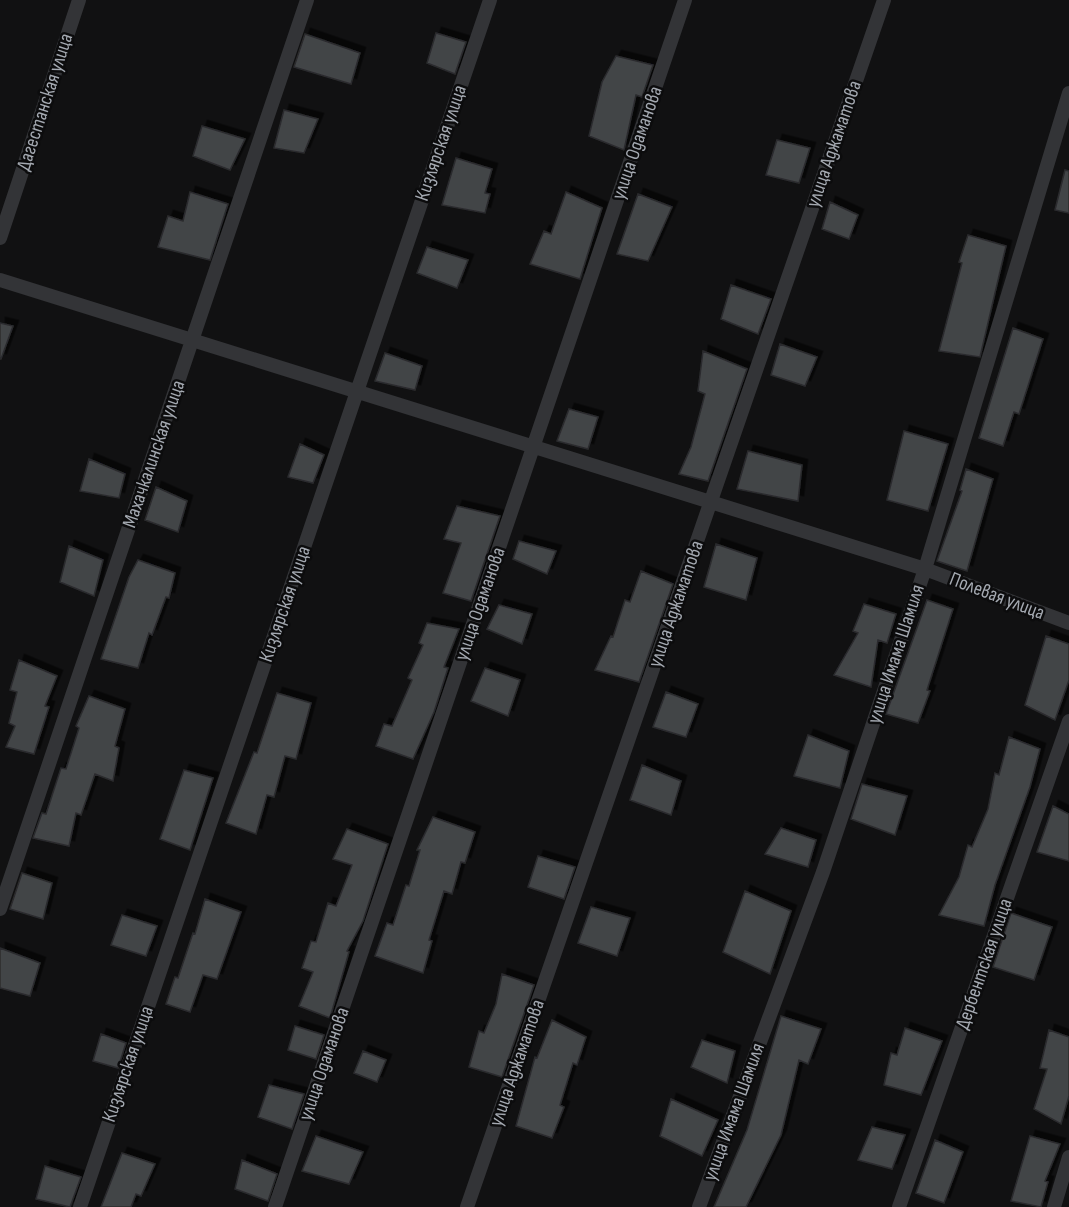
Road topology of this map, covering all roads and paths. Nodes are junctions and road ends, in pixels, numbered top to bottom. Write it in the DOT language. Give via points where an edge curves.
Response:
graph roads {
  1 [pos="79,0"];
  2 [pos="308,0"];
  3 [pos="490,0"];
  4 [pos="685,0"];
  5 [pos="884,0"];
  6 [pos="1069,93"];
  7 [pos="0,238"];
  8 [pos="0,280"];
  9 [pos="192,339"];
  10 [pos="357,391"];
  11 [pos="534,446"];
  12 [pos="712,502"];
  13 [pos="925,568"];
  14 [pos="1069,623"];
  15 [pos="1069,721"];
  16 [pos="0,909"];
  17 [pos="1069,1157"];
  18 [pos="80,1207"];
  19 [pos="275,1207"];
  20 [pos="467,1207"];
  21 [pos="699,1207"];
  22 [pos="899,1207"];
  23 [pos="1054,1207"];
  1 -- 7 [label="street, Дагестанская улица"];
  2 -- 9 [label="street, Махачкалинская улица"];
  3 -- 10 [label="street, Кизлярская улица"];
  4 -- 11 [label="street, улица Одаманова"];
  5 -- 12 [label="street, улица Аджаматова"];
  6 -- 13 [label="street, улица Имама Шамиля"];
  8 -- 9 [label="street, Полевая улица"];
  9 -- 10 [label="street, Полевая улица"];
  9 -- 16 [label="street, Махачкалинская улица"];
  10 -- 11 [label="street, Полевая улица"];
  10 -- 18 [label="street, Кизлярская улица"];
  11 -- 12 [label="street, Полевая улица"];
  11 -- 19 [label="street, улица Одаманова"];
  12 -- 13 [label="street, Полевая улица"];
  12 -- 20 [label="street, улица Аджаматова"];
  13 -- 14 [label="street, Полевая улица"];
  13 -- 21 [label="street, улица Имама Шамиля" via="823,872"];
  15 -- 22 [label="street, Дербентская улица"];
  17 -- 23 [label="street"];
}
